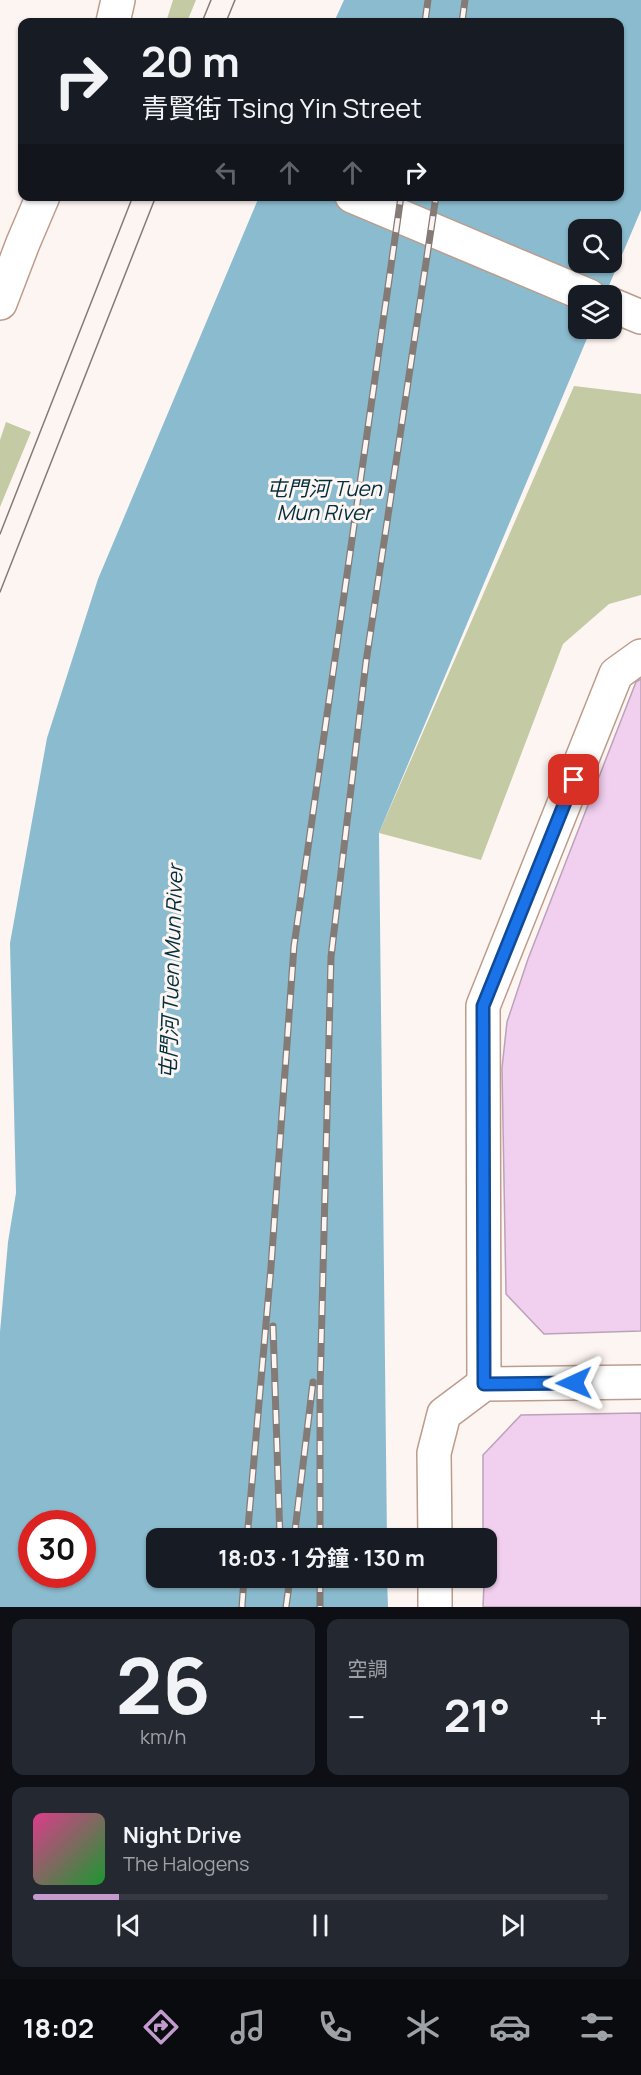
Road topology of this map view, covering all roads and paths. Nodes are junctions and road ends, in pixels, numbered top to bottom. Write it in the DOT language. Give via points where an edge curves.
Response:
graph roads {
  1 [pos="118,0"];
  2 [pos="114,18"];
  3 [pos="42,201"];
  4 [pos="364,201"];
  5 [pos="568,287"];
  6 [pos="0,303"];
  7 [pos="641,656"];
  8 [pos="641,1382"];
  9 [pos="484,1384"];
  10 [pos="435,1528"];
  11 [pos="435,1588"];
  12 [pos="435,1607"];
  1 -- 2 [label="street"];
  3 -- 6 [label="street"];
  4 -- 5 [label="street"];
  7 -- 9 [label="street" via="616,674 483,1006"];
  8 -- 9 [label="street"];
  9 -- 10 [label="street" via="444,1414 434,1453"];
  11 -- 12 [label="street"];
}
